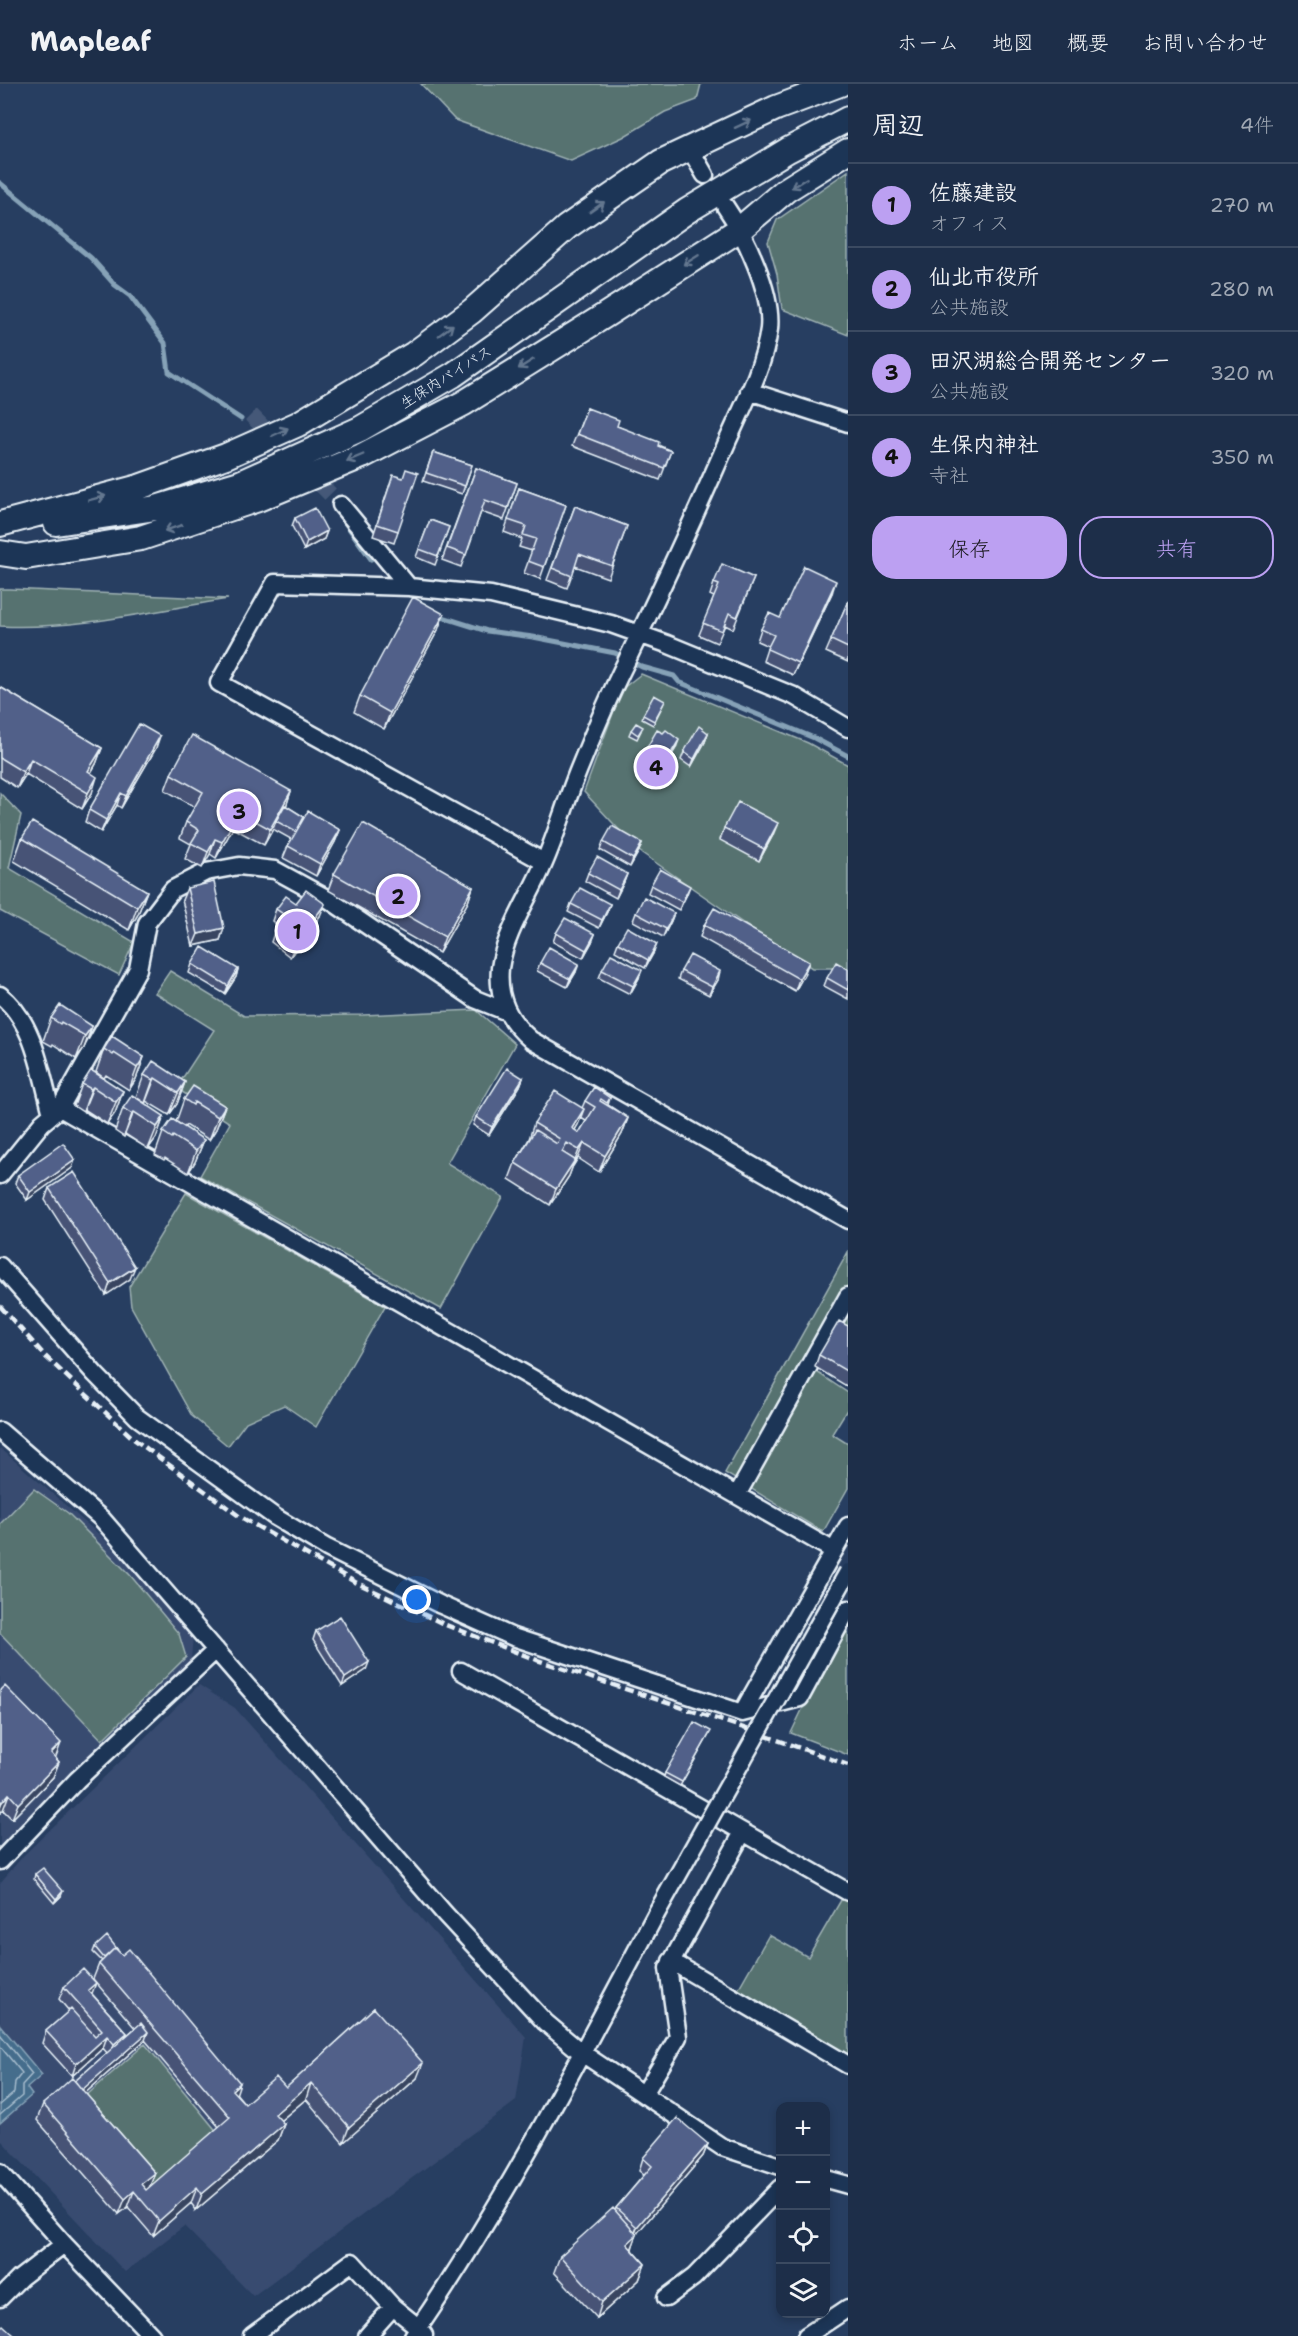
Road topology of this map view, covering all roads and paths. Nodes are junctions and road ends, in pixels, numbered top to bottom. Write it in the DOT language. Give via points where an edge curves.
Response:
graph roads {
  1 [pos="840,84"];
  2 [pos="848,119"];
  3 [pos="690,149"];
  4 [pos="848,151"];
  5 [pos="705,175"];
  6 [pos="725,206"];
  7 [pos="740,229"];
  8 [pos="749,391"];
  9 [pos="848,423"];
  10 [pos="341,505"];
  11 [pos="0,524"];
  12 [pos="0,532"];
  13 [pos="0,553"];
  14 [pos="409,586"];
  15 [pos="640,634"];
  16 [pos="848,728"];
  17 [pos="544,862"];
  18 [pos="0,995"];
  19 [pos="505,1011"];
  20 [pos="56,1111"];
  21 [pos="0,1176"];
  22 [pos="848,1220"];
  23 [pos="0,1266"];
  24 [pos="848,1296"];
  25 [pos="0,1431"];
  26 [pos="737,1495"];
  27 [pos="848,1526"];
  28 [pos="834,1551"];
  29 [pos="848,1572"];
  30 [pos="848,1609"];
  31 [pos="216,1650"];
  32 [pos="461,1671"];
  33 [pos="741,1713"];
  34 [pos="743,1832"];
  35 [pos="0,1860"];
  36 [pos="848,1892"];
  37 [pos="671,1961"];
  38 [pos="582,2053"];
  39 [pos="848,2066"];
  40 [pos="644,2094"];
  41 [pos="776,2165"];
  42 [pos="0,2172"];
  43 [pos="830,2180"];
  44 [pos="848,2185"];
  45 [pos="776,2192"];
  46 [pos="64,2244"];
  47 [pos="0,2298"];
  48 [pos="666,2298"];
  49 [pos="393,2307"];
  50 [pos="845,2314"];
  51 [pos="419,2333"];
  52 [pos="152,2336"];
  53 [pos="252,2336"];
  54 [pos="367,2336"];
  55 [pos="806,2336"];
  3 -- 1 [label="highway, one-way" via="776,108"];
  2 -- 12 [label="highway, 生保内バイパス" via="687,211 453,375 360,429 240,483 156,508"];
  3 -- 5 [label="street"];
  11 -- 3 [label="highway, one-way" via="139,487 226,456 298,424 414,354 472,311 567,227 661,162"];
  4 -- 7 [label="highway, one-way" via="786,190"];
  6 -- 7 [label="street"];
  7 -- 8 [label="street" via="768,298 764,356"];
  7 -- 13 [label="highway, one-way" via="464,403 362,456 258,499 141,538 26,556"];
  8 -- 9 [label="street"];
  8 -- 15 [label="street"];
  10 -- 14 [label="street"];
  14 -- 15 [label="street" via="490,596"];
  14 -- 17 [label="street" via="275,583 219,683"];
  15 -- 16 [label="street" via="794,696"];
  15 -- 17 [label="street" via="581,764"];
  17 -- 19 [label="street" via="510,936 500,968"];
  18 -- 20 [label="street" via="27,1028"];
  19 -- 20 [label="street" via="474,999 328,899 275,870 239,866 206,872 173,889 147,924 138,969"];
  19 -- 22 [label="street" via="531,1040"];
  20 -- 21 [label="street"];
  20 -- 26 [label="street"];
  23 -- 33 [label="street" via="94,1374 137,1416 275,1517 430,1600 513,1637"];
  24 -- 26 [label="street"];
  25 -- 31 [label="street" via="102,1519"];
  26 -- 28 [label="street"];
  27 -- 28 [label="street"];
  28 -- 33 [label="street"];
  29 -- 38 [label="street, bridge"];
  30 -- 33 [label="street" via="800,1698"];
  31 -- 35 [label="street" via="77,1780"];
  31 -- 38 [label="street" via="445,1914 545,2022"];
  32 -- 34 [label="street"];
  34 -- 36 [label="street"];
  34 -- 37 [label="street"];
  37 -- 39 [label="street"];
  37 -- 40 [label="street" via="668,1968 678,2037"];
  38 -- 40 [label="street"];
  38 -- 51 [label="street"];
  40 -- 41 [label="street" via="722,2147"];
  42 -- 46 [label="street"];
  43 -- 44 [label="street"];
  45 -- 48 [label="street" via="694,2277"];
  46 -- 47 [label="street"];
  46 -- 52 [label="street"];
  49 -- 51 [label="street"];
  49 -- 53 [label="street" via="352,2262"];
  49 -- 54 [label="street"];
  50 -- 55 [label="street"];
}
